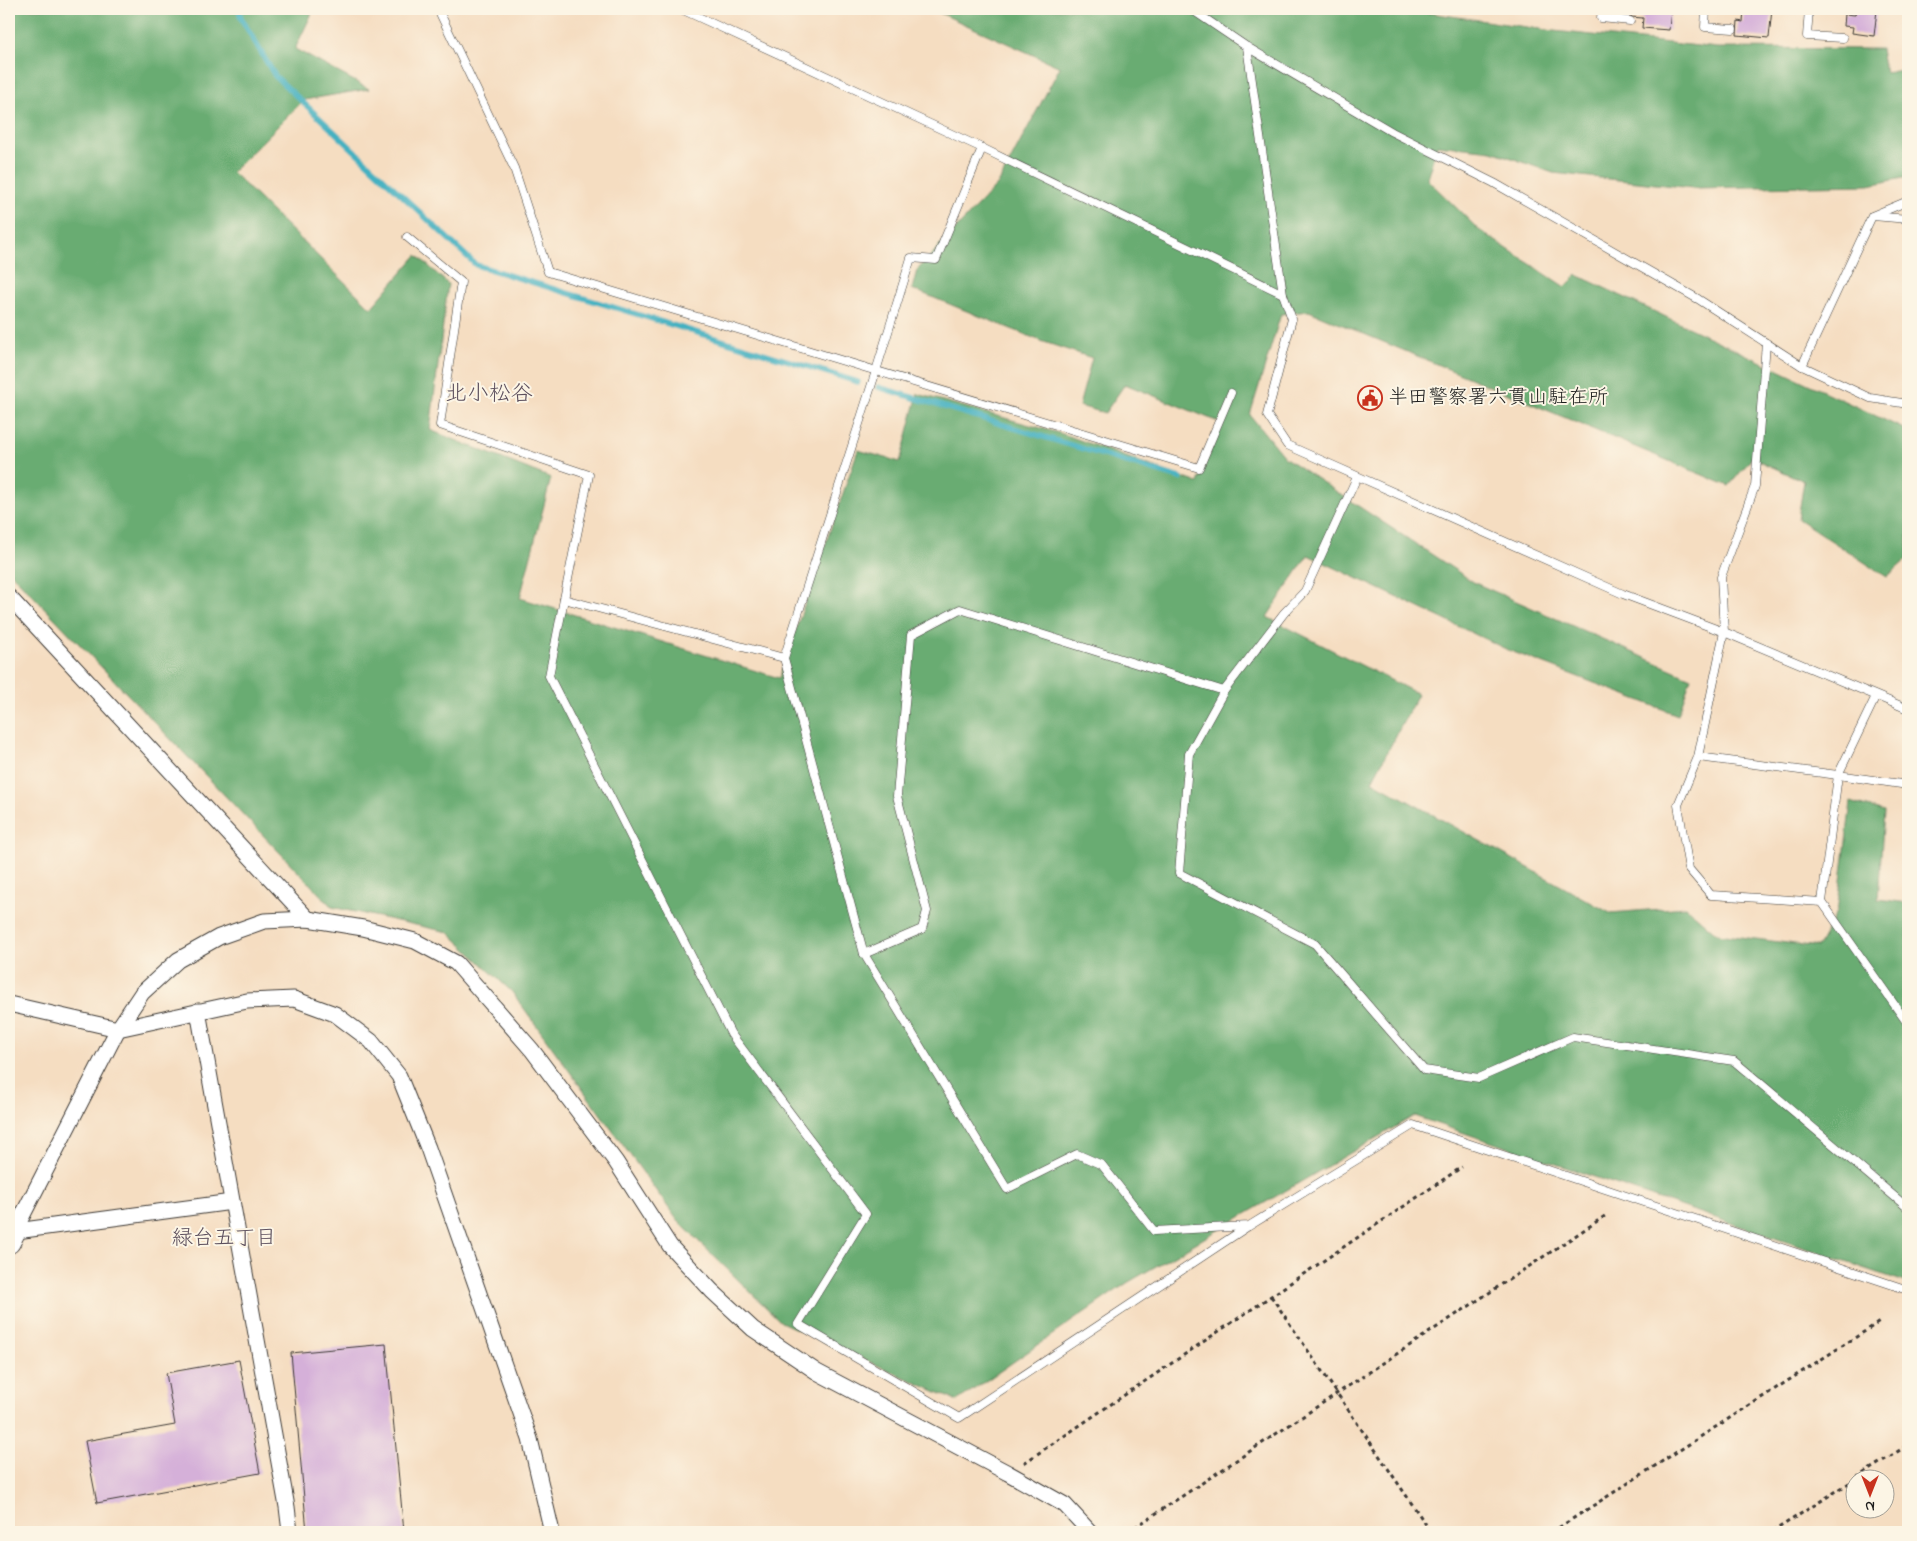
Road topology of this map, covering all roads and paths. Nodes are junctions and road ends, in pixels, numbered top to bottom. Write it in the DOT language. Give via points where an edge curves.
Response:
graph roads {
  1 [pos="438,9"];
  2 [pos="681,9"];
  3 [pos="1191,9"];
  4 [pos="1602,9"];
  5 [pos="1706,9"];
  6 [pos="1809,9"];
  7 [pos="1630,22"];
  8 [pos="1733,29"];
  9 [pos="1842,38"];
  10 [pos="1247,47"];
  11 [pos="982,148"];
  12 [pos="1908,201"];
  13 [pos="1872,216"];
  14 [pos="1908,220"];
  15 [pos="407,238"];
  16 [pos="1283,294"];
  17 [pos="1766,343"];
  18 [pos="1802,366"];
  19 [pos="876,371"];
  20 [pos="1231,393"];
  21 [pos="1908,404"];
  22 [pos="1357,476"];
  23 [pos="9,597"];
  24 [pos="564,599"];
  25 [pos="1724,632"];
  26 [pos="784,658"];
  27 [pos="1224,690"];
  28 [pos="1876,696"];
  29 [pos="1908,709"];
  30 [pos="1698,757"];
  31 [pos="1838,775"];
  32 [pos="1908,785"];
  33 [pos="1822,902"];
  34 [pos="308,918"];
  35 [pos="864,954"];
  36 [pos="9,1004"];
  37 [pos="198,1011"];
  38 [pos="1908,1024"];
  39 [pos="118,1029"];
  40 [pos="1462,1167"];
  41 [pos="232,1202"];
  42 [pos="1908,1208"];
  43 [pos="1605,1216"];
  44 [pos="1248,1226"];
  45 [pos="10,1235"];
  46 [pos="1908,1290"];
  47 [pos="1271,1296"];
  48 [pos="1881,1322"];
  49 [pos="1337,1394"];
  50 [pos="1908,1445"];
  51 [pos="1872,1468"];
  52 [pos="1008,1473"];
  53 [pos="1844,1486"];
  54 [pos="290,1532"];
  55 [pos="552,1532"];
  56 [pos="1090,1532"];
  57 [pos="1128,1532"];
  58 [pos="1431,1532"];
  59 [pos="1552,1532"];
  60 [pos="1772,1532"];
  1 -- 19 [label="lane" via="514,168 548,272"];
  2 -- 11 [label="lane"];
  3 -- 10 [label="lane"];
  4 -- 7 [label="lane" via="1601,18"];
  5 -- 8 [label="lane" via="1705,27"];
  6 -- 9 [label="lane" via="1806,36"];
  10 -- 16 [label="lane"];
  10 -- 17 [label="lane" via="1392,132 1494,183 1698,299"];
  11 -- 16 [label="lane"];
  11 -- 19 [label="lane" via="936,260 911,258"];
  12 -- 13 [label="lane"];
  13 -- 14 [label="lane"];
  13 -- 18 [label="lane"];
  15 -- 24 [label="lane" via="461,282 440,425 589,475"];
  16 -- 22 [label="lane" via="1292,319 1267,415 1287,445"];
  17 -- 18 [label="lane"];
  17 -- 25 [label="lane" via="1755,486 1721,576"];
  18 -- 21 [label="lane" via="1870,398"];
  19 -- 20 [label="lane" via="1199,468"];
  19 -- 26 [label="lane"];
  22 -- 25 [label="lane" via="1623,594"];
  22 -- 27 [label="lane" via="1306,591 1284,613"];
  23 -- 34 [label="street"];
  24 -- 26 [label="lane"];
  24 -- 44 [label="lane" via="549,676 730,1034 866,1214 798,1324 959,1418"];
  25 -- 28 [label="lane"];
  25 -- 30 [label="lane"];
  26 -- 35 [label="lane"];
  27 -- 35 [label="lane" via="960,609 911,634 897,796 927,911 922,929"];
  27 -- 42 [label="lane" via="1190,754 1179,873 1315,944 1424,1070 1479,1078 1573,1037 1734,1061"];
  28 -- 29 [label="lane"];
  28 -- 31 [label="lane"];
  30 -- 31 [label="lane"];
  30 -- 33 [label="lane" via="1678,804 1689,869 1711,895"];
  31 -- 32 [label="lane"];
  31 -- 33 [label="lane"];
  33 -- 38 [label="lane"];
  34 -- 39 [label="street" via="264,922 219,937 178,960 142,993"];
  34 -- 52 [label="street" via="415,941 456,962 532,1050 616,1162 670,1246 753,1329 817,1372"];
  35 -- 44 [label="lane" via="1007,1189 1077,1154 1102,1165 1154,1231"];
  36 -- 39 [label="street"];
  37 -- 39 [label="street"];
  37 -- 41 [label="street"];
  37 -- 55 [label="street" via="248,1001 294,999 335,1014 371,1041 399,1076 428,1148 530,1439"];
  39 -- 45 [label="street"];
  40 -- 47 [label="path"];
  41 -- 45 [label="street"];
  41 -- 54 [label="street"];
  43 -- 49 [label="path"];
  44 -- 46 [label="lane" via="1413,1125"];
  47 -- 49 [label="path"];
  47 -- 52 [label="path"];
  48 -- 59 [label="path"];
  49 -- 57 [label="path"];
  49 -- 58 [label="path"];
  50 -- 51 [label="path"];
  52 -- 56 [label="street" via="1065,1505"];
  53 -- 60 [label="path"];
}
